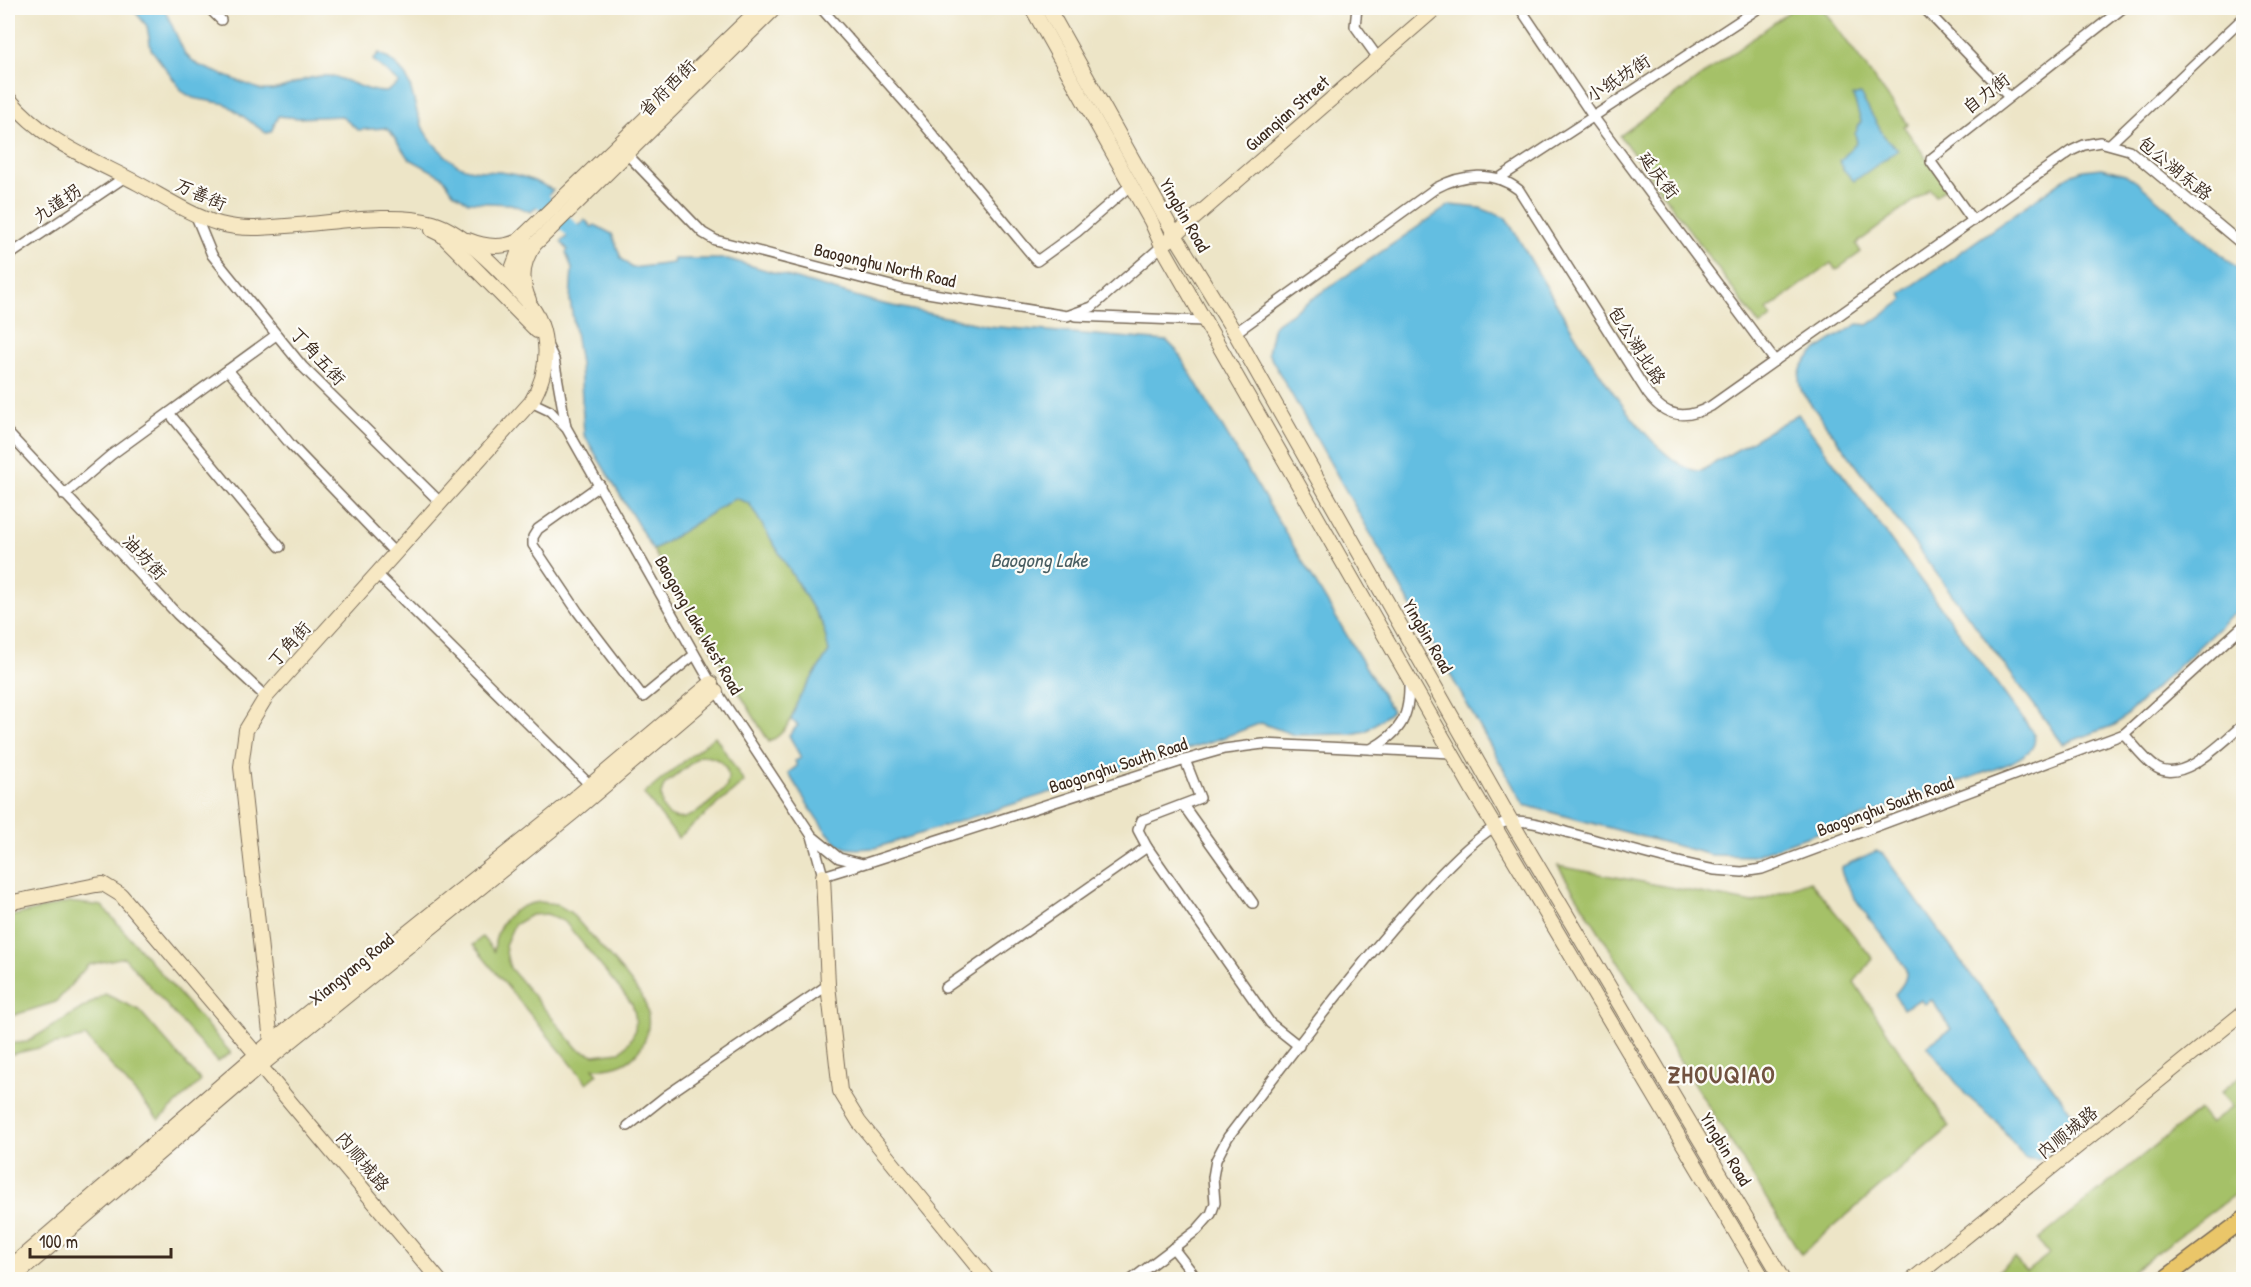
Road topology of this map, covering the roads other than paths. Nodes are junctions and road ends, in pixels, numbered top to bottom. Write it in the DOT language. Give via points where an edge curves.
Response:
graph roads {
  1 [pos="209,8"];
  2 [pos="760,8"];
  3 [pos="775,8"];
  4 [pos="821,8"];
  5 [pos="1032,8"];
  6 [pos="1048,8"];
  7 [pos="1357,8"];
  8 [pos="1436,8"];
  9 [pos="1520,8"];
  10 [pos="1759,8"];
  11 [pos="1924,8"];
  12 [pos="2122,8"];
  13 [pos="2244,17"];
  14 [pos="221,20"];
  15 [pos="1378,58"];
  16 [pos="2009,97"];
  17 [pos="8,98"];
  18 [pos="1592,115"];
  19 [pos="2110,144"];
  20 [pos="622,149"];
  21 [pos="125,177"];
  22 [pos="1498,178"];
  23 [pos="1131,186"];
  24 [pos="195,214"];
  25 [pos="1973,221"];
  26 [pos="449,235"];
  27 [pos="1175,235"];
  28 [pos="526,246"];
  29 [pos="1162,246"];
  30 [pos="2244,246"];
  31 [pos="476,250"];
  32 [pos="8,256"];
  33 [pos="517,290"];
  34 [pos="530,313"];
  35 [pos="1067,316"];
  36 [pos="1204,321"];
  37 [pos="1235,333"];
  38 [pos="276,335"];
  39 [pos="544,340"];
  40 [pos="1775,361"];
  41 [pos="228,370"];
  42 [pos="531,402"];
  43 [pos="169,413"];
  44 [pos="567,429"];
  45 [pos="8,433"];
  46 [pos="600,485"];
  47 [pos="64,495"];
  48 [pos="441,503"];
  49 [pos="280,547"];
  50 [pos="395,553"];
  51 [pos="377,574"];
  52 [pos="2244,625"];
  53 [pos="694,655"];
  54 [pos="1408,677"];
  55 [pos="713,687"];
  56 [pos="266,698"];
  57 [pos="2244,724"];
  58 [pos="2124,734"];
  59 [pos="1369,751"];
  60 [pos="1452,753"];
  61 [pos="1185,760"];
  62 [pos="590,785"];
  63 [pos="1183,805"];
  64 [pos="1511,821"];
  65 [pos="1495,826"];
  66 [pos="812,836"];
  67 [pos="1147,847"];
  68 [pos="863,864"];
  69 [pos="823,876"];
  70 [pos="8,903"];
  71 [pos="1253,903"];
  72 [pos="828,985"];
  73 [pos="945,988"];
  74 [pos="2244,1012"];
  75 [pos="271,1042"];
  76 [pos="1299,1046"];
  77 [pos="258,1062"];
  78 [pos="628,1126"];
  79 [pos="2244,1219"];
  80 [pos="2244,1230"];
  81 [pos="1173,1248"];
  82 [pos="8,1269"];
  83 [pos="11,1280"];
  84 [pos="439,1280"];
  85 [pos="988,1280"];
  86 [pos="1131,1280"];
  87 [pos="1198,1280"];
  88 [pos="1764,1280"];
  89 [pos="1783,1280"];
  90 [pos="1912,1280"];
  91 [pos="2163,1280"];
  92 [pos="2178,1280"];
  1 -- 14 [label="street"];
  2 -- 20 [label="street, 省府西街"];
  3 -- 20 [label="street, 省府西街"];
  4 -- 23 [label="street" via="1037,261"];
  5 -- 23 [label="street, Yingbin Road"];
  6 -- 27 [label="street, Yingbin Road"];
  7 -- 15 [label="street" via="1355,26"];
  8 -- 15 [label="street, Guanqian Street"];
  9 -- 18 [label="street, 延庆街"];
  10 -- 18 [label="street, 小纸坊街"];
  11 -- 16 [label="street"];
  12 -- 16 [label="street, 自力街"];
  13 -- 19 [label="street"];
  15 -- 27 [label="street, Guanqian Street"];
  16 -- 25 [label="street, 自力街" via="1931,159"];
  17 -- 21 [label="street, 万善街" via="51,139"];
  18 -- 22 [label="street, 小纸坊街"];
  18 -- 40 [label="street, 延庆街"];
  19 -- 25 [label="street, 包公湖北路" via="2089,143 2071,151"];
  19 -- 30 [label="street, 包公湖东路" via="2134,153"];
  20 -- 28 [label="street, 省府西街"];
  20 -- 35 [label="street, Baogonghu North Road" via="703,233 715,240 903,289"];
  21 -- 24 [label="street, 万善街"];
  21 -- 32 [label="street, 九道拐"];
  22 -- 37 [label="street" via="1468,176 1436,188"];
  22 -- 40 [label="street, 包公湖北路" via="1519,190 1648,394 1663,410 1681,416 1699,412"];
  23 -- 29 [label="street, Yingbin Road"];
  24 -- 26 [label="street, 万善街" via="219,224 254,229 393,218"];
  24 -- 38 [label="street, 丁角五街" via="212,255"];
  25 -- 40 [label="street, 包公湖北路"];
  26 -- 28 [label="street" via="482,245"];
  26 -- 31 [label="street"];
  26 -- 34 [label="street, 万善街"];
  27 -- 29 [label="street, Guanqian Street"];
  27 -- 37 [label="street, Yingbin Road"];
  28 -- 31 [label="street"];
  28 -- 33 [label="street" via="512,268"];
  28 -- 34 [label="street" via="523,280"];
  29 -- 35 [label="street" via="1092,307"];
  29 -- 36 [label="street, Yingbin Road"];
  31 -- 33 [label="street"];
  33 -- 34 [label="street"];
  34 -- 39 [label="street, 万善街"];
  35 -- 36 [label="street, Baogonghu North Road"];
  36 -- 54 [label="street, Yingbin Road"];
  37 -- 64 [label="street, Yingbin Road"];
  38 -- 41 [label="street"];
  38 -- 48 [label="street, 丁角五街" via="303,367"];
  39 -- 42 [label="street, 丁角街" via="545,369"];
  39 -- 44 [label="street" via="554,359"];
  41 -- 43 [label="street"];
  41 -- 50 [label="street" via="291,445"];
  42 -- 44 [label="street, Baogong Lake West Road" via="550,411"];
  42 -- 48 [label="street, 丁角街"];
  43 -- 47 [label="street"];
  43 -- 49 [label="street"];
  44 -- 46 [label="street, Baogong Lake West Road"];
  45 -- 47 [label="street, 油坊街"];
  46 -- 53 [label="street, Baogong Lake West Road"];
  46 -- 53 [label="street" via="538,529 533,545 643,697"];
  47 -- 56 [label="street, 油坊街" via="177,614"];
  48 -- 50 [label="street, 丁角街"];
  50 -- 51 [label="street, 丁角街"];
  51 -- 56 [label="street, 丁角街"];
  51 -- 62 [label="street"];
  52 -- 58 [label="street, Baogonghu South Road"];
  53 -- 55 [label="street, Baogong Lake West Road"];
  54 -- 59 [label="street" via="1410,701 1403,721 1389,738"];
  54 -- 60 [label="street, Yingbin Road"];
  55 -- 62 [label="street, Xiangyang Road"];
  55 -- 66 [label="street, Baogong Lake West Road"];
  55 -- 77 [label="street, Xiangyang Road" via="575,811"];
  56 -- 75 [label="street, 丁角街" via="246,730 241,756"];
  57 -- 58 [label="street" via="2202,759 2170,772 2154,766"];
  58 -- 64 [label="street, Baogonghu South Road" via="1750,871 1706,868"];
  59 -- 60 [label="street, Baogonghu South Road"];
  59 -- 61 [label="street, Baogonghu South Road" via="1263,744"];
  60 -- 65 [label="street, Yingbin Road"];
  61 -- 63 [label="street" via="1200,798"];
  61 -- 68 [label="street, Baogonghu South Road"];
  62 -- 75 [label="street, Xiangyang Road"];
  63 -- 67 [label="street" via="1142,820 1138,830"];
  63 -- 71 [label="street"];
  64 -- 65 [label="street, Baogonghu South Road"];
  64 -- 89 [label="street, Yingbin Road"];
  65 -- 76 [label="street, Baogonghu South Road" via="1468,845 1416,899"];
  65 -- 88 [label="street, Yingbin Road"];
  66 -- 68 [label="street" via="838,858"];
  66 -- 69 [label="street, Baogong Lake West Road"];
  67 -- 73 [label="street"];
  67 -- 76 [label="street" via="1270,1023"];
  68 -- 69 [label="street, Baogonghu South Road"];
  69 -- 72 [label="street"];
  70 -- 77 [label="street, 内顺城路" via="86,886 108,886 121,895"];
  72 -- 78 [label="street"];
  72 -- 85 [label="street" via="842,1097"];
  74 -- 90 [label="street, 内顺城路"];
  75 -- 77 [label="street, Xiangyang Road"];
  76 -- 81 [label="street, Baogonghu South Road" via="1220,1150 1213,1177 1215,1203 1211,1214"];
  77 -- 82 [label="street, Xiangyang Road"];
  77 -- 83 [label="street, Xiangyang Road"];
  77 -- 84 [label="street, 内顺城路"];
  79 -- 91 [label="main road"];
  80 -- 92 [label="main road"];
  81 -- 86 [label="street, Baogonghu South Road"];
  81 -- 87 [label="street"];
}
